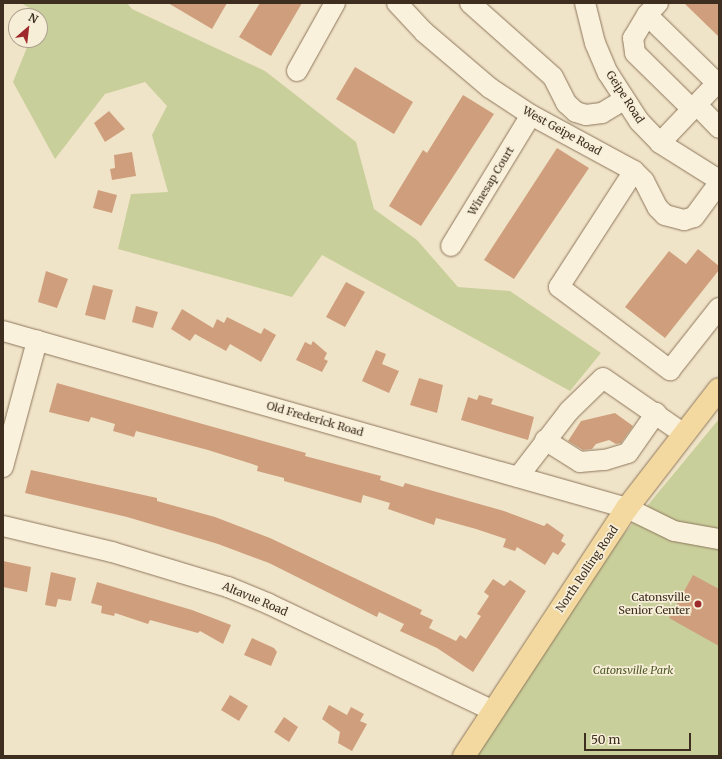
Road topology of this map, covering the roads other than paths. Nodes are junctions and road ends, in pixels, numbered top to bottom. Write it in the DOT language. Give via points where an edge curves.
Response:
graph roads {
  1 [pos="335,3"];
  2 [pos="397,3"];
  3 [pos="470,3"];
  4 [pos="585,3"];
  5 [pos="652,9"];
  6 [pos="297,71"];
  7 [pos="718,82"];
  8 [pos="624,100"];
  9 [pos="695,107"];
  10 [pos="531,115"];
  11 [pos="719,128"];
  12 [pos="660,143"];
  13 [pos="634,171"];
  14 [pos="719,181"];
  15 [pos="451,246"];
  16 [pos="719,308"];
  17 [pos="3,331"];
  18 [pos="37,341"];
  19 [pos="719,389"];
  20 [pos="656,413"];
  21 [pos="684,434"];
  22 [pos="545,440"];
  23 [pos="3,467"];
  24 [pos="518,477"];
  25 [pos="627,508"];
  26 [pos="3,526"];
  27 [pos="719,539"];
  28 [pos="493,711"];
  29 [pos="464,756"];
  1 -- 6 [label="street"];
  2 -- 10 [label="street, West Geipe Road" via="454,58"];
  3 -- 8 [label="street" via="553,76 566,103 576,112 586,115 602,113"];
  4 -- 8 [label="street, Geipe Road" via="595,43"];
  5 -- 7 [label="street"];
  5 -- 9 [label="street" via="632,38 635,52"];
  7 -- 9 [label="street"];
  8 -- 12 [label="street, Geipe Road"];
  9 -- 11 [label="street"];
  9 -- 12 [label="street"];
  10 -- 13 [label="street, West Geipe Road"];
  10 -- 15 [label="street, Winesap Court"];
  12 -- 14 [label="street, Geipe Road"];
  13 -- 14 [label="street, West Geipe Road" via="644,181 658,208 674,220 694,217"];
  13 -- 16 [label="street" via="559,287 670,370"];
  17 -- 18 [label="street, Old Frederick Road"];
  18 -- 23 [label="street"];
  18 -- 24 [label="street, Old Frederick Road"];
  19 -- 21 [label="main road, North Rolling Road"];
  20 -- 21 [label="street"];
  20 -- 22 [label="street" via="626,455 580,462"];
  20 -- 22 [label="street" via="603,378 568,411"];
  21 -- 25 [label="main road, North Rolling Road"];
  22 -- 24 [label="street"];
  24 -- 25 [label="street, Old Frederick Road"];
  25 -- 27 [label="street, Old Frederick Road" via="674,531"];
  25 -- 28 [label="main road, North Rolling Road"];
  26 -- 28 [label="street, Altavue Road" via="112,552 228,587"];
  28 -- 29 [label="main road, North Rolling Road"];
}
